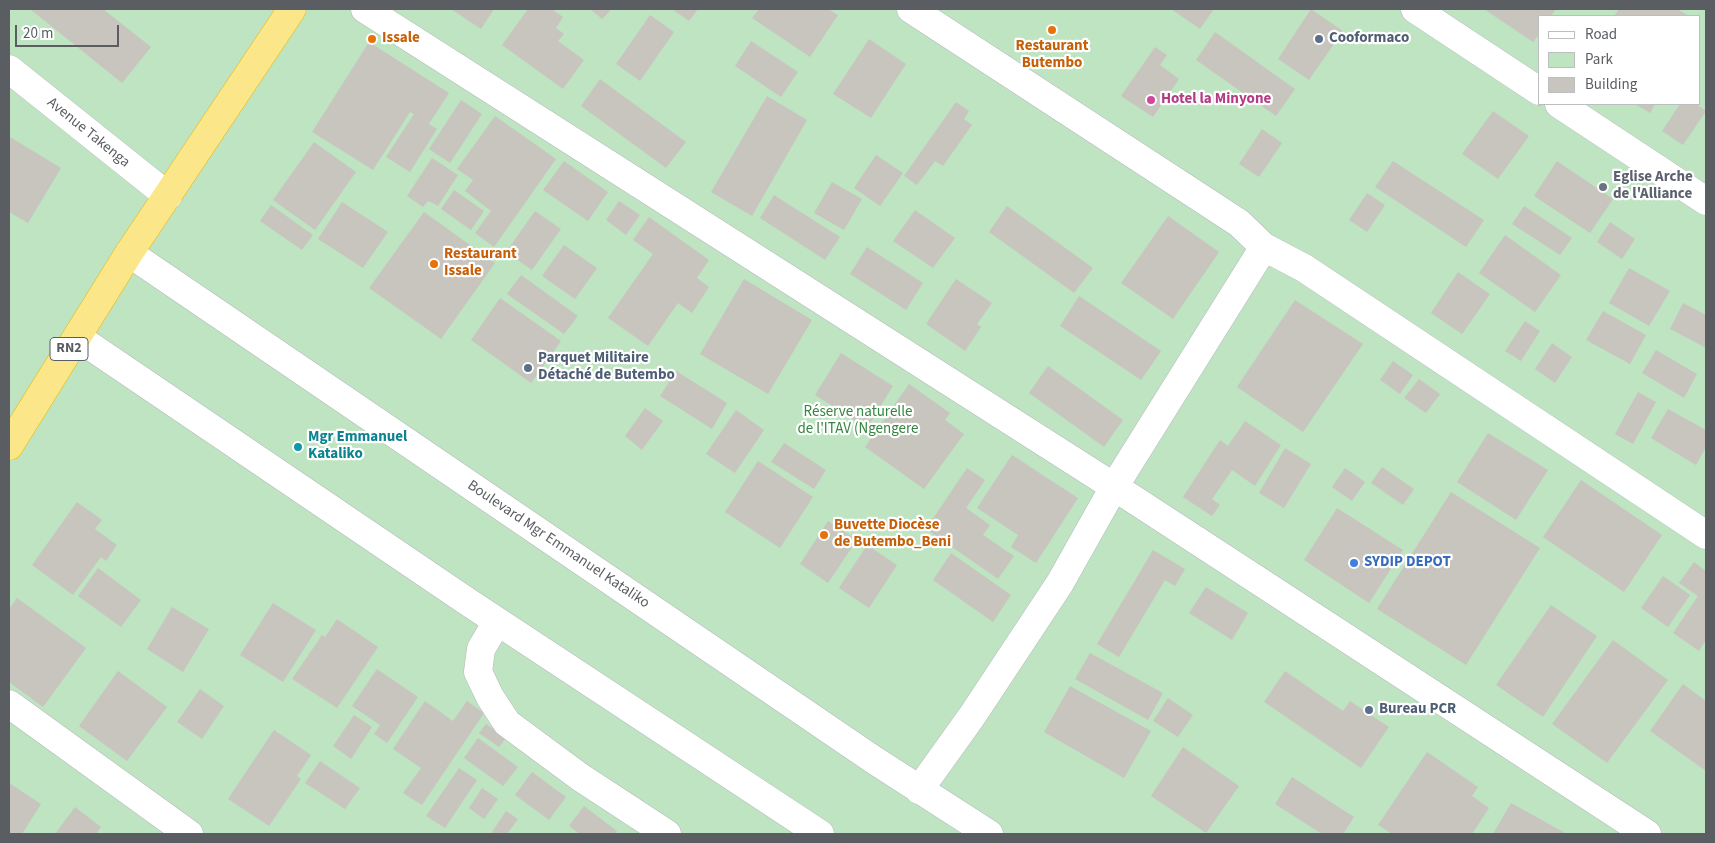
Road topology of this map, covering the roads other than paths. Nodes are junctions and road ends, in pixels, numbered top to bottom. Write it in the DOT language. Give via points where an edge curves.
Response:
graph roads {
  1 [pos="292,9"];
  2 [pos="365,9"];
  3 [pos="911,9"];
  4 [pos="1415,9"];
  5 [pos="9,69"];
  6 [pos="1538,90"];
  7 [pos="1561,105"];
  8 [pos="168,196"];
  9 [pos="1706,201"];
  10 [pos="1264,247"];
  11 [pos="129,254"];
  12 [pos="77,337"];
  13 [pos="9,446"];
  14 [pos="1114,487"];
  15 [pos="1706,536"];
  16 [pos="497,622"];
  17 [pos="9,704"];
  18 [pos="920,790"];
  19 [pos="189,834"];
  20 [pos="667,834"];
  21 [pos="820,834"];
  22 [pos="989,834"];
  23 [pos="1647,834"];
  1 -- 8 [label="highway, RN2"];
  2 -- 14 [label="street"];
  3 -- 10 [label="street" via="1240,223"];
  4 -- 6 [label="street"];
  5 -- 8 [label="street, Avenue Takenga"];
  7 -- 9 [label="street"];
  8 -- 11 [label="highway, RN2"];
  10 -- 14 [label="street"];
  10 -- 15 [label="street" via="1304,268"];
  11 -- 12 [label="highway, RN2"];
  11 -- 18 [label="street, Boulevard Mgr Emmanuel Kataliko"];
  12 -- 13 [label="highway, RN2"];
  12 -- 16 [label="street"];
  14 -- 18 [label="street" via="1060,583"];
  14 -- 23 [label="street"];
  16 -- 20 [label="street" via="481,649 478,672 507,723 580,777"];
  16 -- 21 [label="street"];
  17 -- 19 [label="street"];
  18 -- 22 [label="street, Boulevard Mgr Emmanuel Kataliko"];
}
